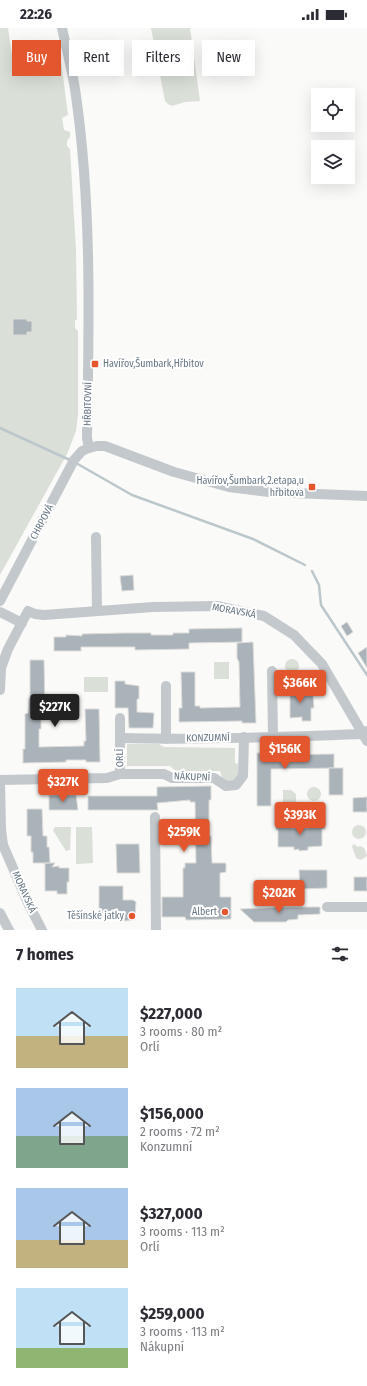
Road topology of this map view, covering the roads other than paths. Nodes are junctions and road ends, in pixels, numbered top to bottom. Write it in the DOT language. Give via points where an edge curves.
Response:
graph roads {
  1 [pos="62,28"];
  2 [pos="89,448"];
  3 [pos="367,496"];
  4 [pos="96,537"];
  5 [pos="0,601"];
  6 [pos="97,611"];
  7 [pos="0,612"];
  8 [pos="22,622"];
  9 [pos="272,671"];
  10 [pos="166,686"];
  11 [pos="0,690"];
  12 [pos="120,718"];
  13 [pos="366,735"];
  14 [pos="120,738"];
  15 [pos="244,738"];
  16 [pos="273,738"];
  17 [pos="166,739"];
  18 [pos="120,774"];
  19 [pos="0,781"];
  20 [pos="155,817"];
  21 [pos="367,907"];
  22 [pos="327,908"];
  23 [pos="0,913"];
  24 [pos="9,930"];
  25 [pos="42,930"];
  26 [pos="156,930"];
  1 -- 2 [label="street, HŘBITOVNÍ" via="76,94 86,206"];
  2 -- 3 [label="street" via="109,447 174,472 229,487 268,492"];
  2 -- 5 [label="street, CHRPOVÁ" via="82,451 74,460"];
  4 -- 6 [label="street"];
  6 -- 8 [label="street, MORAVSKÁ" via="44,615 28,611"];
  6 -- 13 [label="street, MORAVSKÁ" via="217,606 264,616 294,635 322,664"];
  7 -- 8 [label="street"];
  8 -- 11 [label="street, MORAVSKÁ" via="1,668"];
  9 -- 16 [label="street"];
  10 -- 17 [label="street"];
  12 -- 14 [label="street, ORLÍ"];
  13 -- 16 [label="street, KONZUMNÍ"];
  14 -- 17 [label="street, KONZUMNÍ"];
  14 -- 18 [label="street, ORLÍ"];
  15 -- 16 [label="street, KONZUMNÍ"];
  15 -- 17 [label="street, KONZUMNÍ"];
  15 -- 18 [label="street, NÁKUPNÍ" via="243,776 236,785 226,786 214,778"];
  18 -- 19 [label="street, ORLÍ" via="107,778"];
  19 -- 25 [label="street, MORAVSKÁ" via="3,845"];
  20 -- 26 [label="street"];
  21 -- 22 [label="street"];
  23 -- 24 [label="street"];
}
